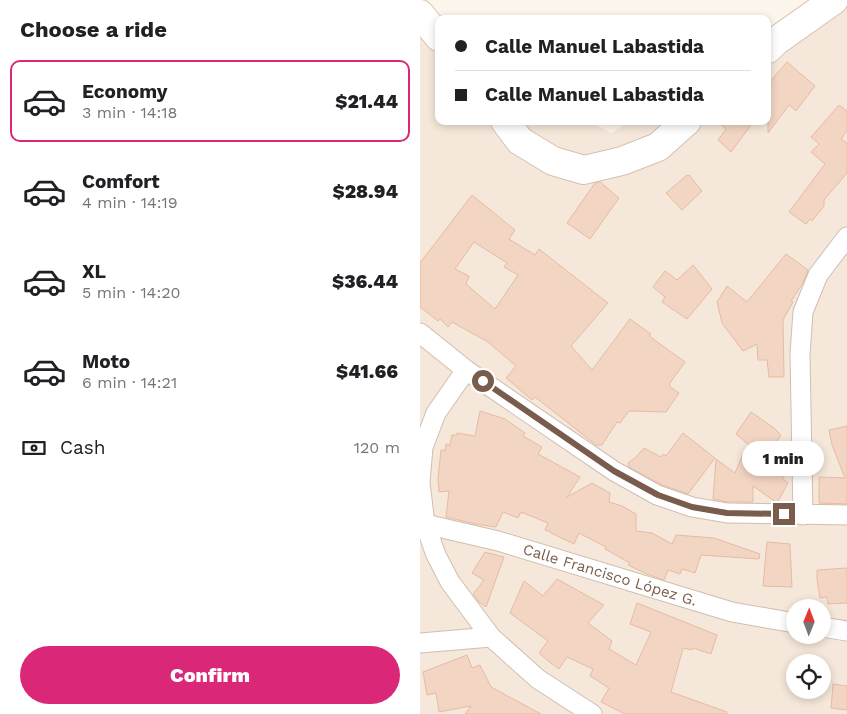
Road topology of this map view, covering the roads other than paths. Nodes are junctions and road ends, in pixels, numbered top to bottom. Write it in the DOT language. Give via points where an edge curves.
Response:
graph roads {
  1 [pos="834,0"];
  2 [pos="420,14"];
  3 [pos="435,32"];
  4 [pos="771,46"];
  5 [pos="683,125"];
  6 [pos="513,131"];
  7 [pos="844,245"];
  8 [pos="420,333"];
  9 [pos="466,370"];
  10 [pos="803,515"];
  11 [pos="847,515"];
  12 [pos="425,524"];
  13 [pos="786,621"];
  14 [pos="831,628"];
  15 [pos="847,631"];
  16 [pos="491,638"];
  17 [pos="420,643"];
  18 [pos="592,714"];
  1 -- 4 [label="street"];
  2 -- 3 [label="street"];
  5 -- 6 [label="street" via="658,147 622,161 584,170 553,162"];
  7 -- 10 [label="street" via="818,275 803,312 800,354"];
  8 -- 9 [label="street"];
  9 -- 10 [label="street" via="614,471 658,495 692,507 727,513"];
  9 -- 12 [label="street" via="436,413 423,447 420,483"];
  10 -- 11 [label="street"];
  12 -- 13 [label="street, Calle Francisco López G." via="498,541 732,612"];
  12 -- 16 [label="street" via="450,582"];
  14 -- 15 [label="street"];
  16 -- 17 [label="street"];
  16 -- 18 [label="street" via="538,679"];
}
